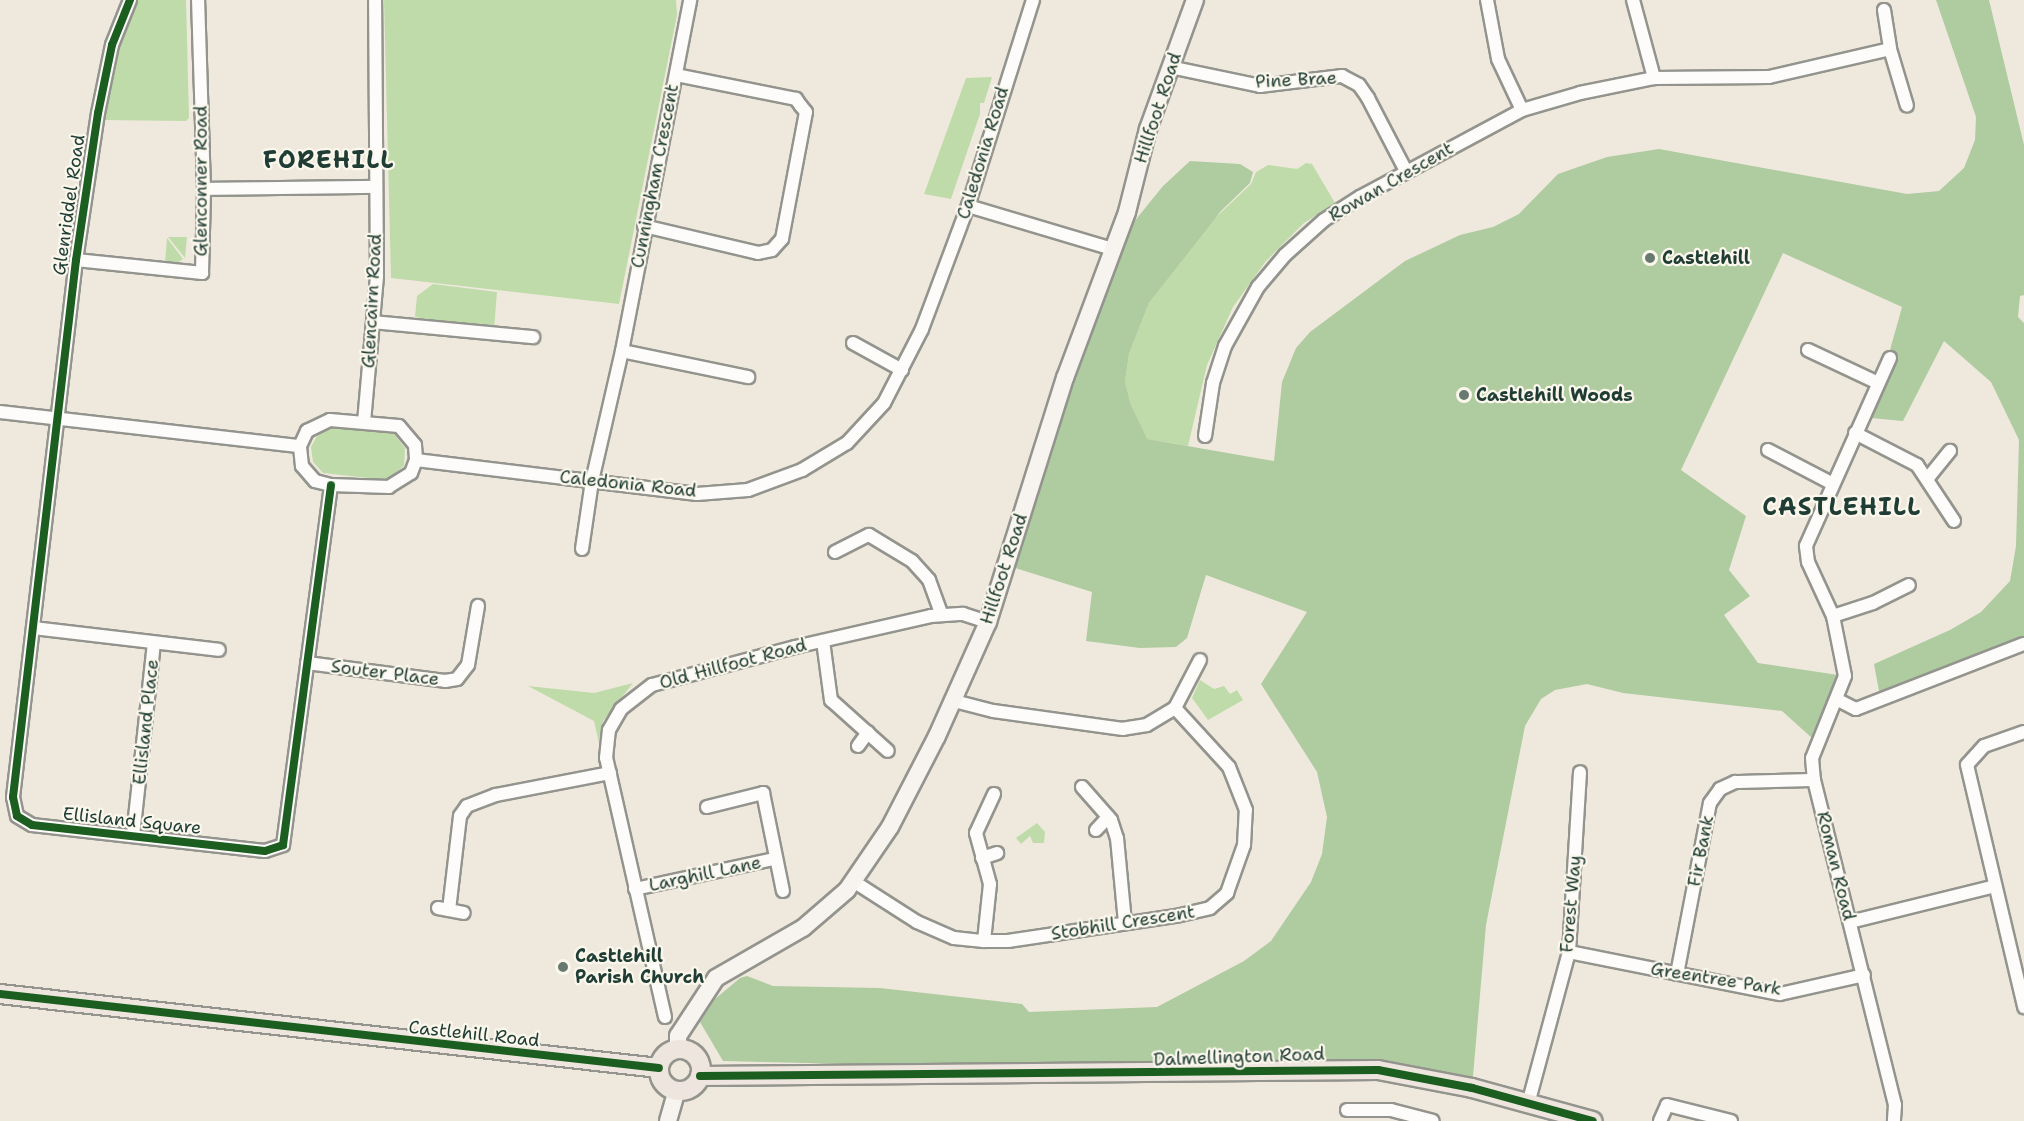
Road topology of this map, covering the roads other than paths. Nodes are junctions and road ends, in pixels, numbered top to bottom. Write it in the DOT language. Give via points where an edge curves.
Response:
graph roads {
  1 [pos="130,0"];
  2 [pos="198,0"];
  3 [pos="375,0"];
  4 [pos="690,0"];
  5 [pos="1033,0"];
  6 [pos="1195,0"];
  7 [pos="1487,0"];
  8 [pos="1633,0"];
  9 [pos="1884,10"];
  10 [pos="1890,49"];
  11 [pos="1170,68"];
  12 [pos="676,75"];
  13 [pos="1654,78"];
  14 [pos="1907,106"];
  15 [pos="1522,110"];
  16 [pos="1406,171"];
  17 [pos="376,187"];
  18 [pos="204,189"];
  19 [pos="968,206"];
  20 [pos="644,226"];
  21 [pos="1112,249"];
  22 [pos="76,260"];
  23 [pos="373,322"];
  24 [pos="532,337"];
  25 [pos="852,344"];
  26 [pos="1808,350"];
  27 [pos="622,351"];
  28 [pos="1890,358"];
  29 [pos="902,370"];
  30 [pos="748,377"];
  31 [pos="1878,383"];
  32 [pos="0,412"];
  33 [pos="57,419"];
  34 [pos="364,422"];
  35 [pos="1855,433"];
  36 [pos="1205,436"];
  37 [pos="300,446"];
  38 [pos="1768,450"];
  39 [pos="1950,451"];
  40 [pos="416,460"];
  41 [pos="1928,478"];
  42 [pos="592,480"];
  43 [pos="1831,483"];
  44 [pos="331,485"];
  45 [pos="1954,521"];
  46 [pos="582,549"];
  47 [pos="835,552"];
  48 [pos="1909,585"];
  49 [pos="478,606"];
  50 [pos="942,615"];
  51 [pos="1833,616"];
  52 [pos="988,622"];
  53 [pos="33,628"];
  54 [pos="823,641"];
  55 [pos="154,644"];
  56 [pos="2024,644"];
  57 [pos="219,650"];
  58 [pos="1200,660"];
  59 [pos="307,663"];
  60 [pos="1838,700"];
  61 [pos="954,701"];
  62 [pos="1175,708"];
  63 [pos="868,732"];
  64 [pos="2024,732"];
  65 [pos="858,746"];
  66 [pos="888,751"];
  67 [pos="610,772"];
  68 [pos="1580,772"];
  69 [pos="1814,780"];
  70 [pos="1082,787"];
  71 [pos="994,794"];
  72 [pos="707,807"];
  73 [pos="1108,817"];
  74 [pos="1096,830"];
  75 [pos="133,836"];
  76 [pos="997,853"];
  77 [pos="982,858"];
  78 [pos="774,859"];
  79 [pos="853,881"];
  80 [pos="1995,886"];
  81 [pos="635,889"];
  82 [pos="783,891"];
  83 [pos="464,913"];
  84 [pos="1850,922"];
  85 [pos="1125,923"];
  86 [pos="984,941"];
  87 [pos="1569,952"];
  88 [pos="1677,974"];
  89 [pos="1864,975"];
  90 [pos="0,994"];
  91 [pos="2024,1007"];
  92 [pos="665,1017"];
  93 [pos="678,1049"];
  94 [pos="659,1068"];
  95 [pos="700,1076"];
  96 [pos="677,1090"];
  97 [pos="1528,1104"];
  98 [pos="1347,1110"];
  99 [pos="1391,1116"];
  100 [pos="1584,1120"];
  101 [pos="668,1121"];
  102 [pos="1433,1121"];
  103 [pos="1660,1121"];
  104 [pos="1731,1121"];
  105 [pos="1894,1121"];
  1 -- 22 [label="street, Glenriddel Road" via="112,45"];
  2 -- 18 [label="street, Glenconner Road"];
  3 -- 17 [label="street, Glencairn Road"];
  4 -- 12 [label="street, Cunningham Crescent"];
  5 -- 19 [label="street, Caledonia Road"];
  6 -- 11 [label="street, Hillfoot Road"];
  7 -- 15 [label="street" via="1498,59"];
  8 -- 13 [label="street"];
  9 -- 10 [label="street"];
  10 -- 13 [label="street, Rowan Crescent" via="1769,77"];
  10 -- 14 [label="street"];
  11 -- 16 [label="street, Pine Brae" via="1260,86 1342,76 1359,86 1368,98"];
  11 -- 21 [label="street, Hillfoot Road"];
  12 -- 20 [label="street, Cunningham Crescent"];
  12 -- 20 [label="street" via="796,99 806,112 782,239 772,250 758,252"];
  13 -- 15 [label="street, Rowan Crescent"];
  15 -- 16 [label="street, Rowan Crescent"];
  16 -- 36 [label="street, Rowan Crescent" via="1324,220 1285,255 1258,287 1225,346 1213,383"];
  17 -- 18 [label="street"];
  17 -- 23 [label="street, Glencairn Road"];
  18 -- 22 [label="street, Glenconner Road" via="201,273"];
  19 -- 21 [label="street"];
  19 -- 29 [label="street, Caledonia Road" via="922,329"];
  20 -- 27 [label="street, Cunningham Crescent"];
  21 -- 52 [label="street, Hillfoot Road" via="1065,378"];
  22 -- 33 [label="street, Glenriddel Road"];
  23 -- 24 [label="street"];
  23 -- 34 [label="street, Glencairn Road"];
  25 -- 29 [label="street"];
  26 -- 31 [label="street"];
  27 -- 30 [label="street"];
  27 -- 42 [label="street, Cunningham Crescent"];
  28 -- 31 [label="street, Roman Road"];
  29 -- 42 [label="street, Caledonia Road" via="884,403 847,442 802,470 748,490 697,494"];
  31 -- 35 [label="street, Roman Road"];
  32 -- 33 [label="street"];
  33 -- 37 [label="street"];
  33 -- 53 [label="street, Ellisland Square"];
  34 -- 37 [label="street" via="321,421 307,431"];
  34 -- 40 [label="street" via="394,424 406,431 415,445"];
  35 -- 41 [label="street" via="1917,465"];
  35 -- 43 [label="street, Roman Road"];
  37 -- 44 [label="street" via="305,471 315,480"];
  38 -- 43 [label="street"];
  39 -- 41 [label="street"];
  40 -- 42 [label="street, Caledonia Road"];
  40 -- 44 [label="street" via="404,481 388,487"];
  41 -- 45 [label="street"];
  42 -- 46 [label="street, Cunningham Crescent"];
  43 -- 51 [label="street, Roman Road" via="1806,546 1808,562"];
  44 -- 59 [label="street, Ellisland Square"];
  47 -- 50 [label="street" via="869,535 912,561 929,580"];
  48 -- 51 [label="street" via="1873,603"];
  49 -- 59 [label="street, Souter Place" via="468,665 457,679 445,681"];
  50 -- 52 [label="street, Old Hillfoot Road" via="963,614"];
  50 -- 54 [label="street, Old Hillfoot Road"];
  51 -- 60 [label="street, Roman Road" via="1845,676"];
  52 -- 61 [label="street, Hillfoot Road"];
  53 -- 55 [label="street, Ellisland Place"];
  53 -- 75 [label="street, Ellisland Square" via="13,797 17,816 32,825"];
  54 -- 63 [label="street" via="831,700"];
  54 -- 67 [label="street, Old Hillfoot Road" via="669,679 632,696 609,730"];
  55 -- 57 [label="street, Ellisland Place"];
  55 -- 75 [label="street, Ellisland Place"];
  56 -- 60 [label="street" via="1856,709"];
  58 -- 62 [label="street"];
  59 -- 75 [label="street, Ellisland Square" via="283,845 265,851"];
  60 -- 69 [label="street, Roman Road" via="1812,758"];
  61 -- 62 [label="street" via="993,711 1124,729 1147,725"];
  61 -- 79 [label="street, Hillfoot Road" via="890,827"];
  62 -- 85 [label="street, Stobhill Crescent" via="1229,767 1246,810 1244,845 1227,893 1210,908"];
  63 -- 65 [label="street"];
  63 -- 66 [label="street"];
  64 -- 80 [label="street" via="1984,746 1967,765"];
  67 -- 81 [label="street, Old Hillfoot Road"];
  67 -- 83 [label="street" via="496,795 467,806 460,816 443,909"];
  68 -- 87 [label="street, Forest Way"];
  69 -- 84 [label="street, Roman Road"];
  69 -- 88 [label="street, Fir Bank" via="1735,782 1720,789 1710,803"];
  70 -- 73 [label="street"];
  71 -- 77 [label="street" via="976,832"];
  72 -- 78 [label="street, Larghill Lane" via="763,793"];
  73 -- 74 [label="street"];
  73 -- 85 [label="street" via="1117,838"];
  76 -- 77 [label="street"];
  77 -- 86 [label="street" via="990,884"];
  78 -- 81 [label="street, Larghill Lane"];
  78 -- 82 [label="street, Larghill Lane"];
  79 -- 86 [label="street, Stobhill Crescent" via="917,922 954,938"];
  79 -- 93 [label="street, Hillfoot Road" via="803,928 716,978 678,1036"];
  80 -- 84 [label="street"];
  80 -- 91 [label="street"];
  81 -- 92 [label="street, Old Hillfoot Road"];
  84 -- 89 [label="street, Roman Road"];
  85 -- 86 [label="street, Stobhill Crescent" via="1008,941"];
  87 -- 88 [label="street, Greentree Park"];
  87 -- 97 [label="street, Forest Way"];
  88 -- 89 [label="street, Greentree Park" via="1780,994"];
  89 -- 105 [label="street, Roman Road" via="1894,1105"];
  90 -- 94 [label="main road, Castlehill Road"];
  93 -- 94 [label="main road" via="667,1053"];
  93 -- 95 [label="main road" via="696,1057"];
  94 -- 96 [label="main road" via="664,1083"];
  95 -- 96 [label="main road" via="693,1085"];
  95 -- 97 [label="main road, Dalmellington Road" via="1368,1070 1424,1077"];
  96 -- 101 [label="street"];
  97 -- 100 [label="main road, Dalmellington Road"];
  98 -- 99 [label="street"];
  99 -- 102 [label="street"];
  103 -- 104 [label="street" via="1667,1105"];
}
